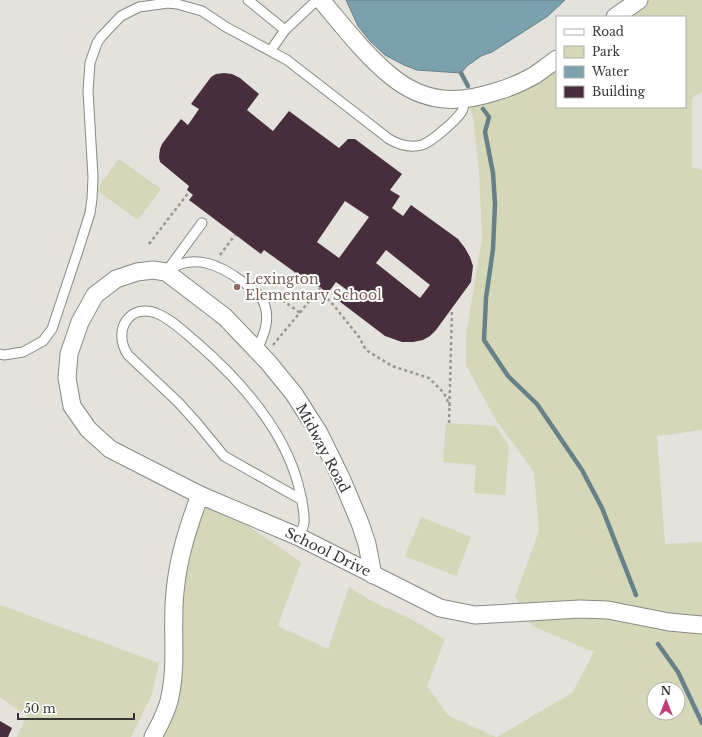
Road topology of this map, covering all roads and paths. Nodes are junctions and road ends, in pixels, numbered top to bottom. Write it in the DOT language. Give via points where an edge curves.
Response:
graph roads {
  1 [pos="139,0"];
  2 [pos="248,0"];
  3 [pos="316,0"];
  4 [pos="321,0"];
  5 [pos="639,0"];
  6 [pos="132,10"];
  7 [pos="616,16"];
  8 [pos="285,30"];
  9 [pos="271,50"];
  10 [pos="556,60"];
  11 [pos="465,99"];
  12 [pos="189,192"];
  13 [pos="202,223"];
  14 [pos="236,235"];
  15 [pos="149,244"];
  16 [pos="220,256"];
  17 [pos="167,271"];
  18 [pos="321,287"];
  19 [pos="318,291"];
  20 [pos="452,309"];
  21 [pos="274,345"];
  22 [pos="257,350"];
  23 [pos="0,354"];
  24 [pos="450,406"];
  25 [pos="449,423"];
  26 [pos="200,495"];
  27 [pos="302,500"];
  28 [pos="299,537"];
  29 [pos="373,575"];
  30 [pos="702,625"];
  31 [pos="152,737"];
  1 -- 6 [label="lane"];
  2 -- 8 [label="lane"];
  3 -- 8 [label="lane"];
  4 -- 11 [label="street" via="378,65 404,86 431,97"];
  5 -- 7 [label="street"];
  6 -- 9 [label="lane" via="146,5 168,3 196,9"];
  6 -- 23 [label="lane" via="121,16 101,37 90,63 88,91 92,199 52,329 43,341 23,352"];
  8 -- 9 [label="lane"];
  9 -- 11 [label="lane" via="389,139 402,145 427,143 460,115"];
  10 -- 11 [label="street" via="523,82 479,97"];
  12 -- 15 [label="path"];
  13 -- 17 [label="lane"];
  14 -- 16 [label="path"];
  17 -- 22 [label="street, Midway Road" via="225,317"];
  17 -- 22 [label="lane" via="184,262 218,266 257,292 263,300 267,318 266,329"];
  17 -- 26 [label="street" via="137,272 116,279 95,294 80,322 69,354 67,378 72,406 88,429 110,449"];
  18 -- 19 [label="path"];
  19 -- 21 [label="path"];
  19 -- 24 [label="path" via="331,302 359,337 366,350 392,366 429,378 444,393"];
  20 -- 24 [label="path"];
  22 -- 29 [label="street, Midway Road" via="294,394 319,433 360,523"];
  24 -- 25 [label="path"];
  26 -- 28 [label="street, School Drive"];
  26 -- 31 [label="street" via="178,570 173,678 168,702"];
  27 -- 27 [label="lane" via="291,462 280,442 256,405 234,378 213,357 163,316 141,312 128,318 121,333 125,350 188,412 224,456"];
  27 -- 28 [label="lane" via="304,523"];
  28 -- 29 [label="street, School Drive"];
  29 -- 30 [label="street, School Drive" via="426,602 455,612 481,615 580,609 608,610 669,622"];
}
